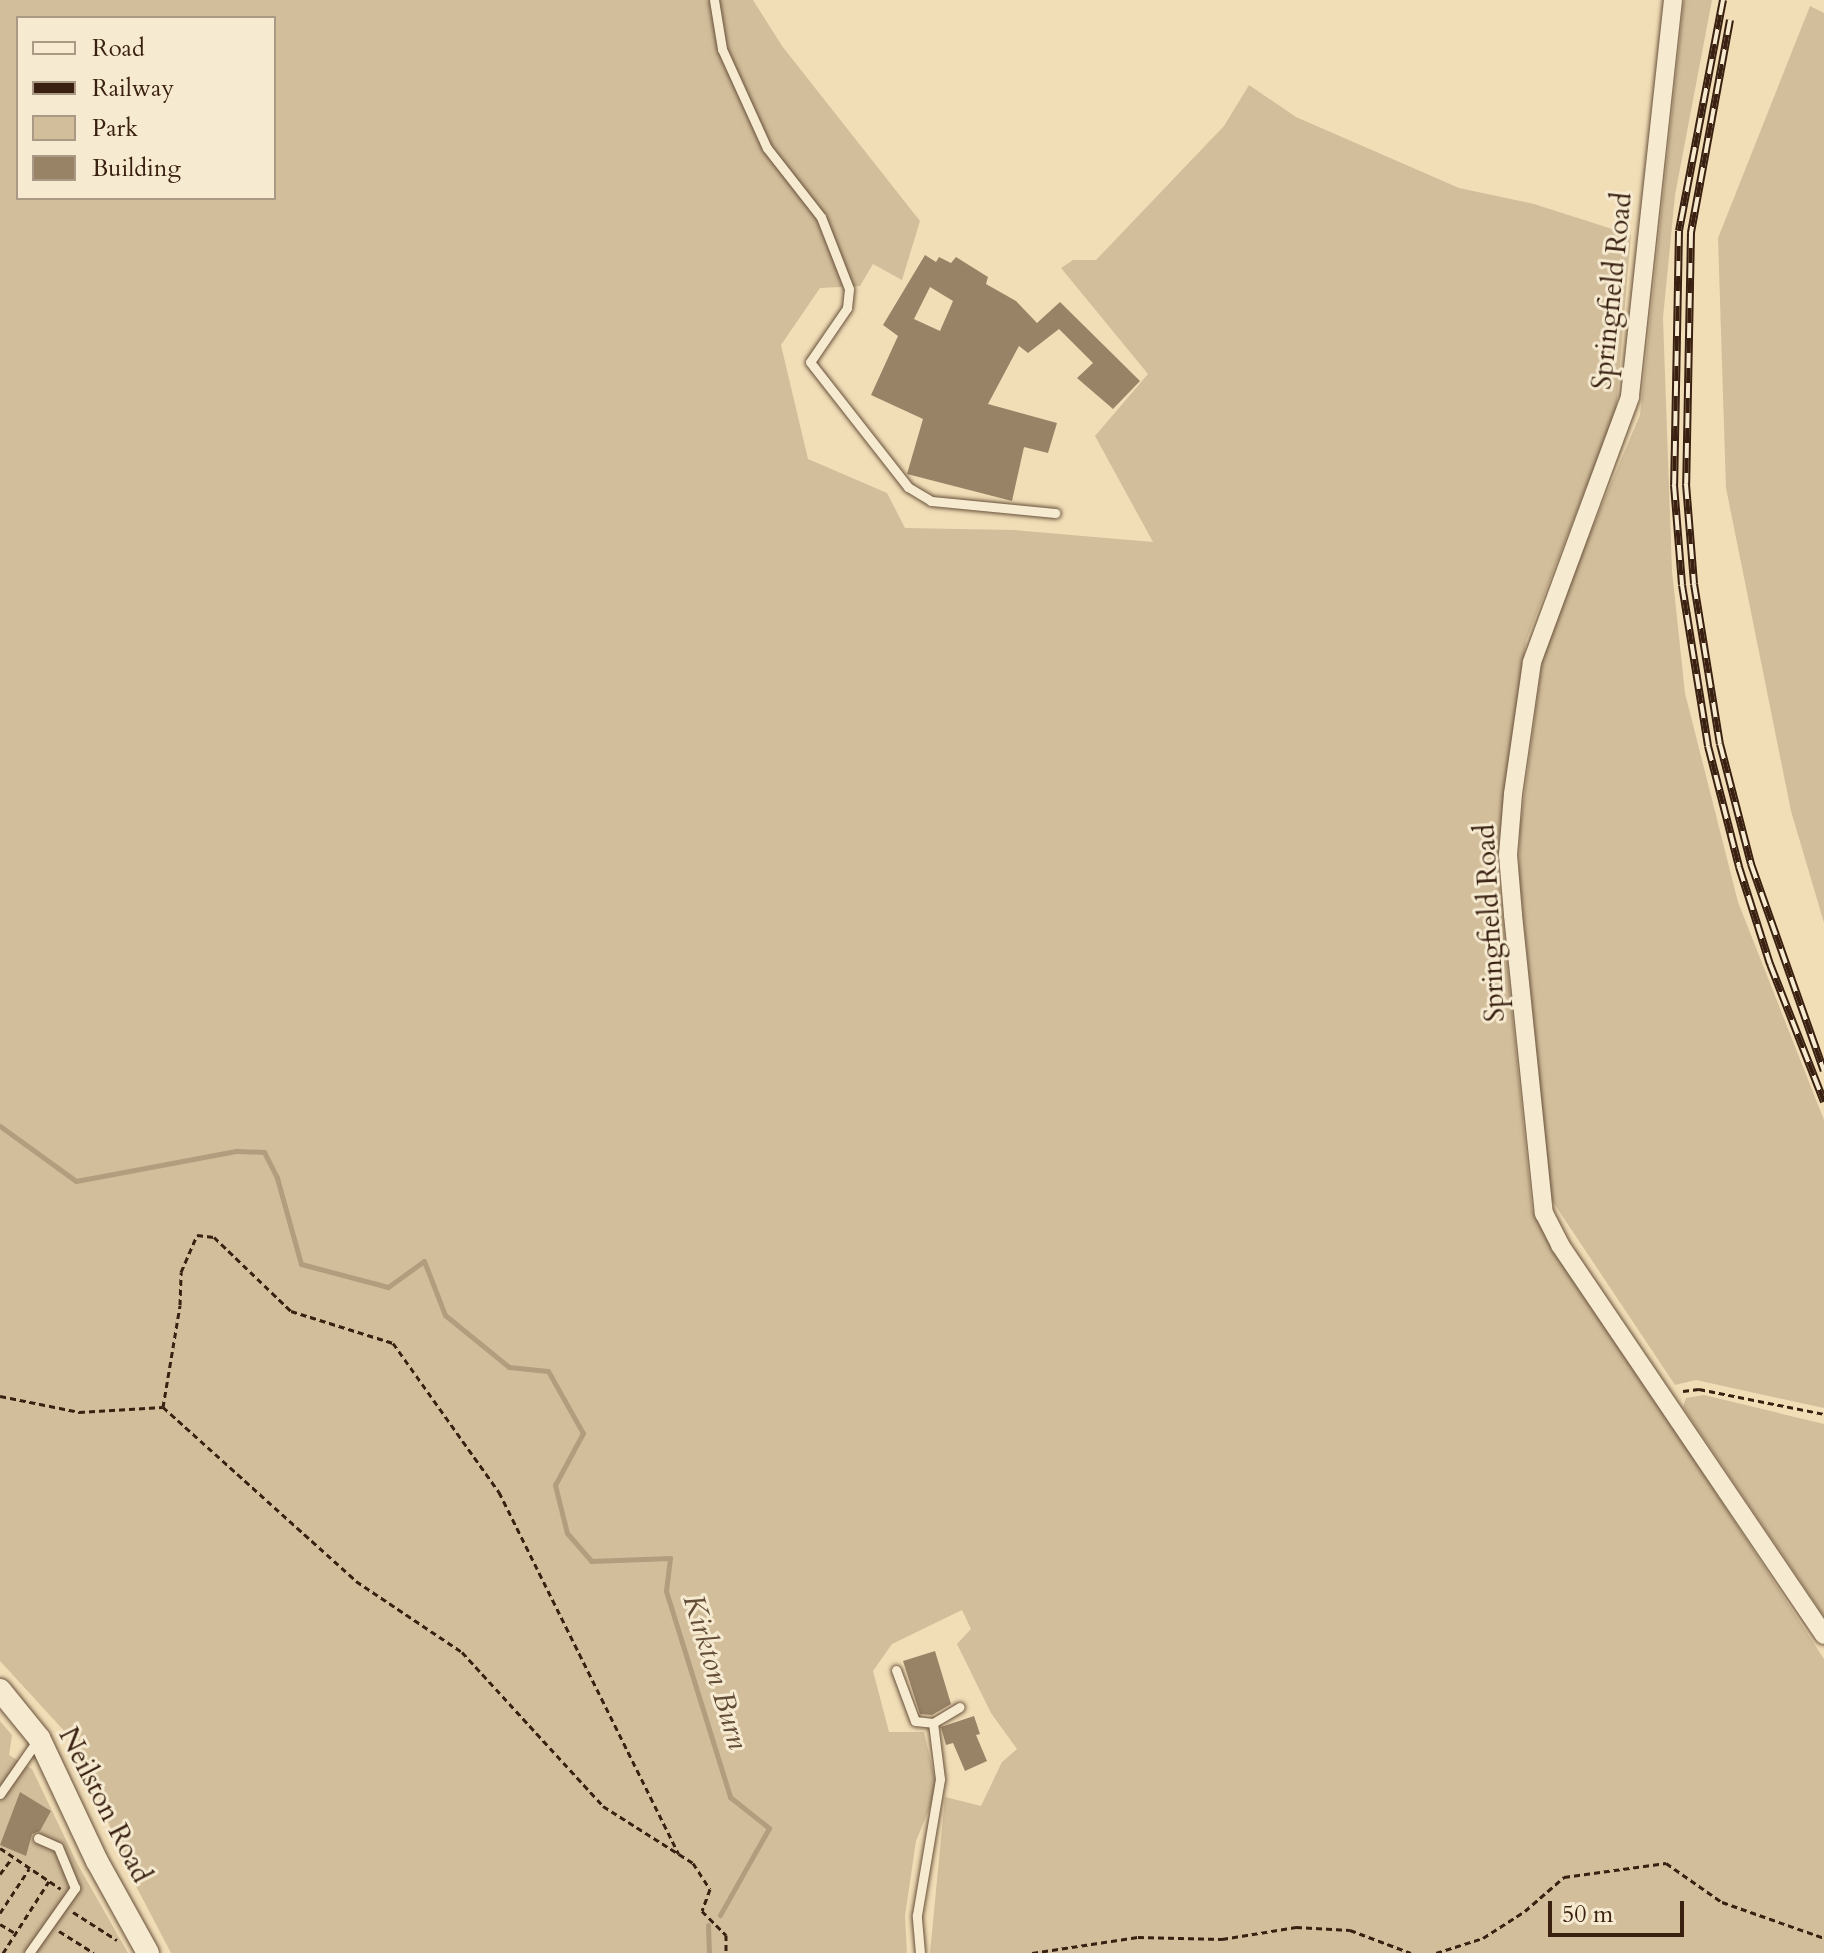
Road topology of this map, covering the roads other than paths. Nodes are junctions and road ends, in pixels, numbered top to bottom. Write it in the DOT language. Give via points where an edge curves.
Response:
graph roads {
  1 [pos="714,0"];
  2 [pos="1673,0"];
  3 [pos="1055,513"];
  4 [pos="1824,1635"];
  5 [pos="896,1670"];
  6 [pos="0,1690"];
  7 [pos="960,1707"];
  8 [pos="933,1723"];
  9 [pos="39,1738"];
  10 [pos="0,1794"];
  11 [pos="38,1838"];
  12 [pos="29,1953"];
  13 [pos="148,1953"];
  14 [pos="920,1953"];
  1 -- 3 [label="lane" via="722,49 767,148 821,217 849,289 847,308 810,362 908,487 931,501"];
  2 -- 4 [label="street, Springfield Road" via="1630,397 1539,632 1508,855 1544,1213 1560,1245"];
  5 -- 8 [label="lane" via="915,1721"];
  6 -- 9 [label="street, Neilston Road"];
  7 -- 8 [label="lane"];
  8 -- 14 [label="lane" via="940,1779 917,1915"];
  9 -- 10 [label="lane"];
  9 -- 13 [label="street, Neilston Road"];
  11 -- 12 [label="lane" via="58,1847 75,1888"];
}
